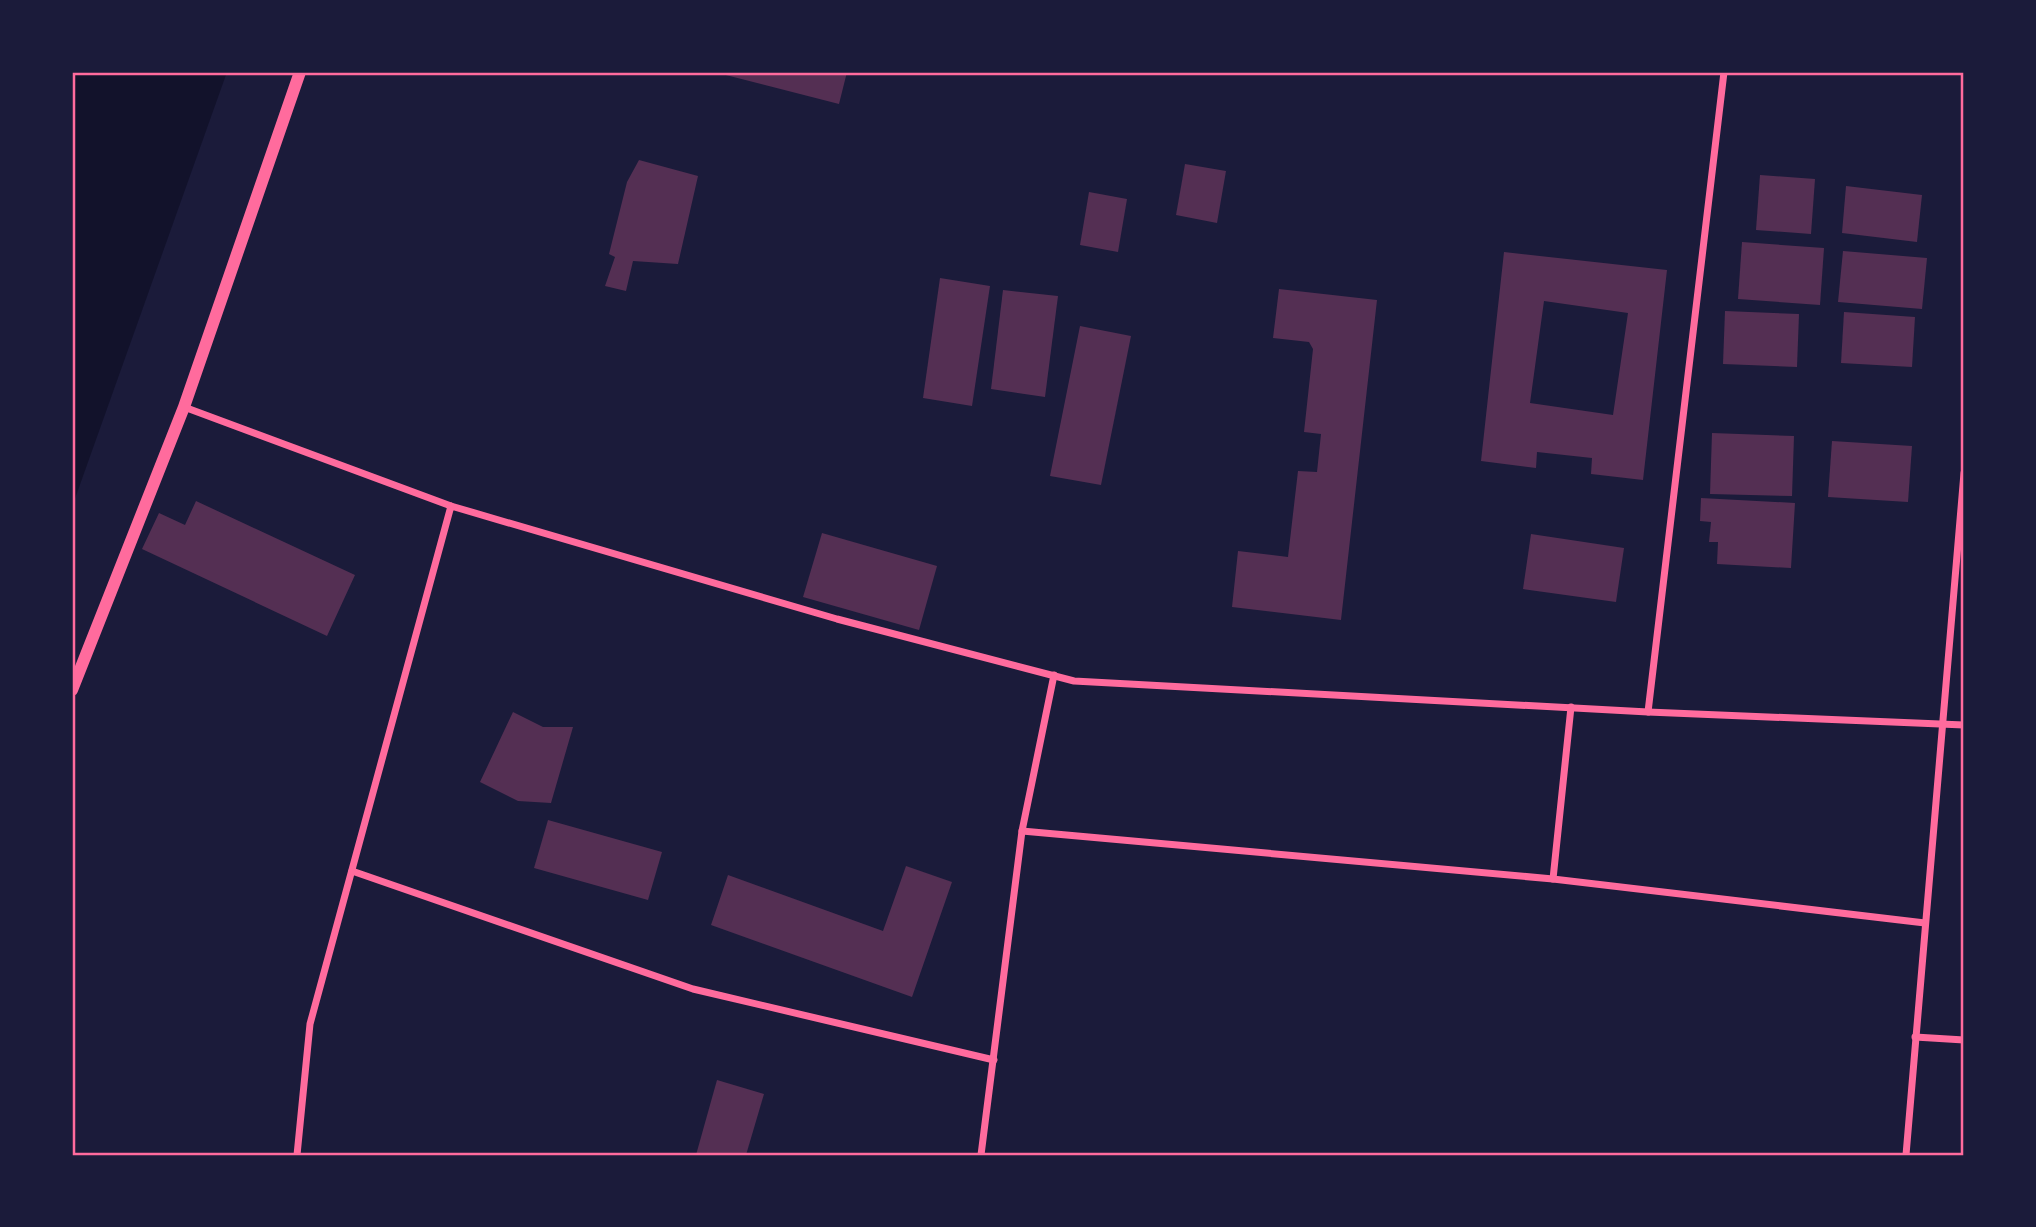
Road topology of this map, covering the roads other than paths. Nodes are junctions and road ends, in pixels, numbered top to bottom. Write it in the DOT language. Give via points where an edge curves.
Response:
graph roads {
  1 [pos="300,72"];
  2 [pos="1724,72"];
  3 [pos="184,407"];
  4 [pos="1964,473"];
  5 [pos="452,506"];
  6 [pos="1054,675"];
  7 [pos="72,690"];
  8 [pos="1571,707"];
  9 [pos="1648,712"];
  10 [pos="1964,725"];
  11 [pos="1941,726"];
  12 [pos="1022,831"];
  13 [pos="352,871"];
  14 [pos="1553,879"];
  15 [pos="1924,923"];
  16 [pos="1915,1037"];
  17 [pos="1964,1040"];
  18 [pos="994,1060"];
  19 [pos="297,1155"];
  20 [pos="981,1155"];
  21 [pos="1906,1155"];
  1 -- 3 [label="street"];
  2 -- 9 [label="street"];
  3 -- 5 [label="street"];
  3 -- 7 [label="street"];
  4 -- 11 [label="street"];
  5 -- 6 [label="street" via="838,619"];
  5 -- 13 [label="street"];
  6 -- 8 [label="street" via="1074,681"];
  6 -- 12 [label="street"];
  8 -- 9 [label="street"];
  8 -- 14 [label="street"];
  9 -- 11 [label="street"];
  10 -- 11 [label="street"];
  11 -- 15 [label="street"];
  12 -- 14 [label="street"];
  12 -- 18 [label="street"];
  13 -- 18 [label="street" via="693,989"];
  13 -- 19 [label="street" via="310,1024"];
  14 -- 15 [label="street"];
  15 -- 16 [label="street"];
  16 -- 17 [label="street"];
  16 -- 21 [label="street"];
  18 -- 20 [label="street"];
}
